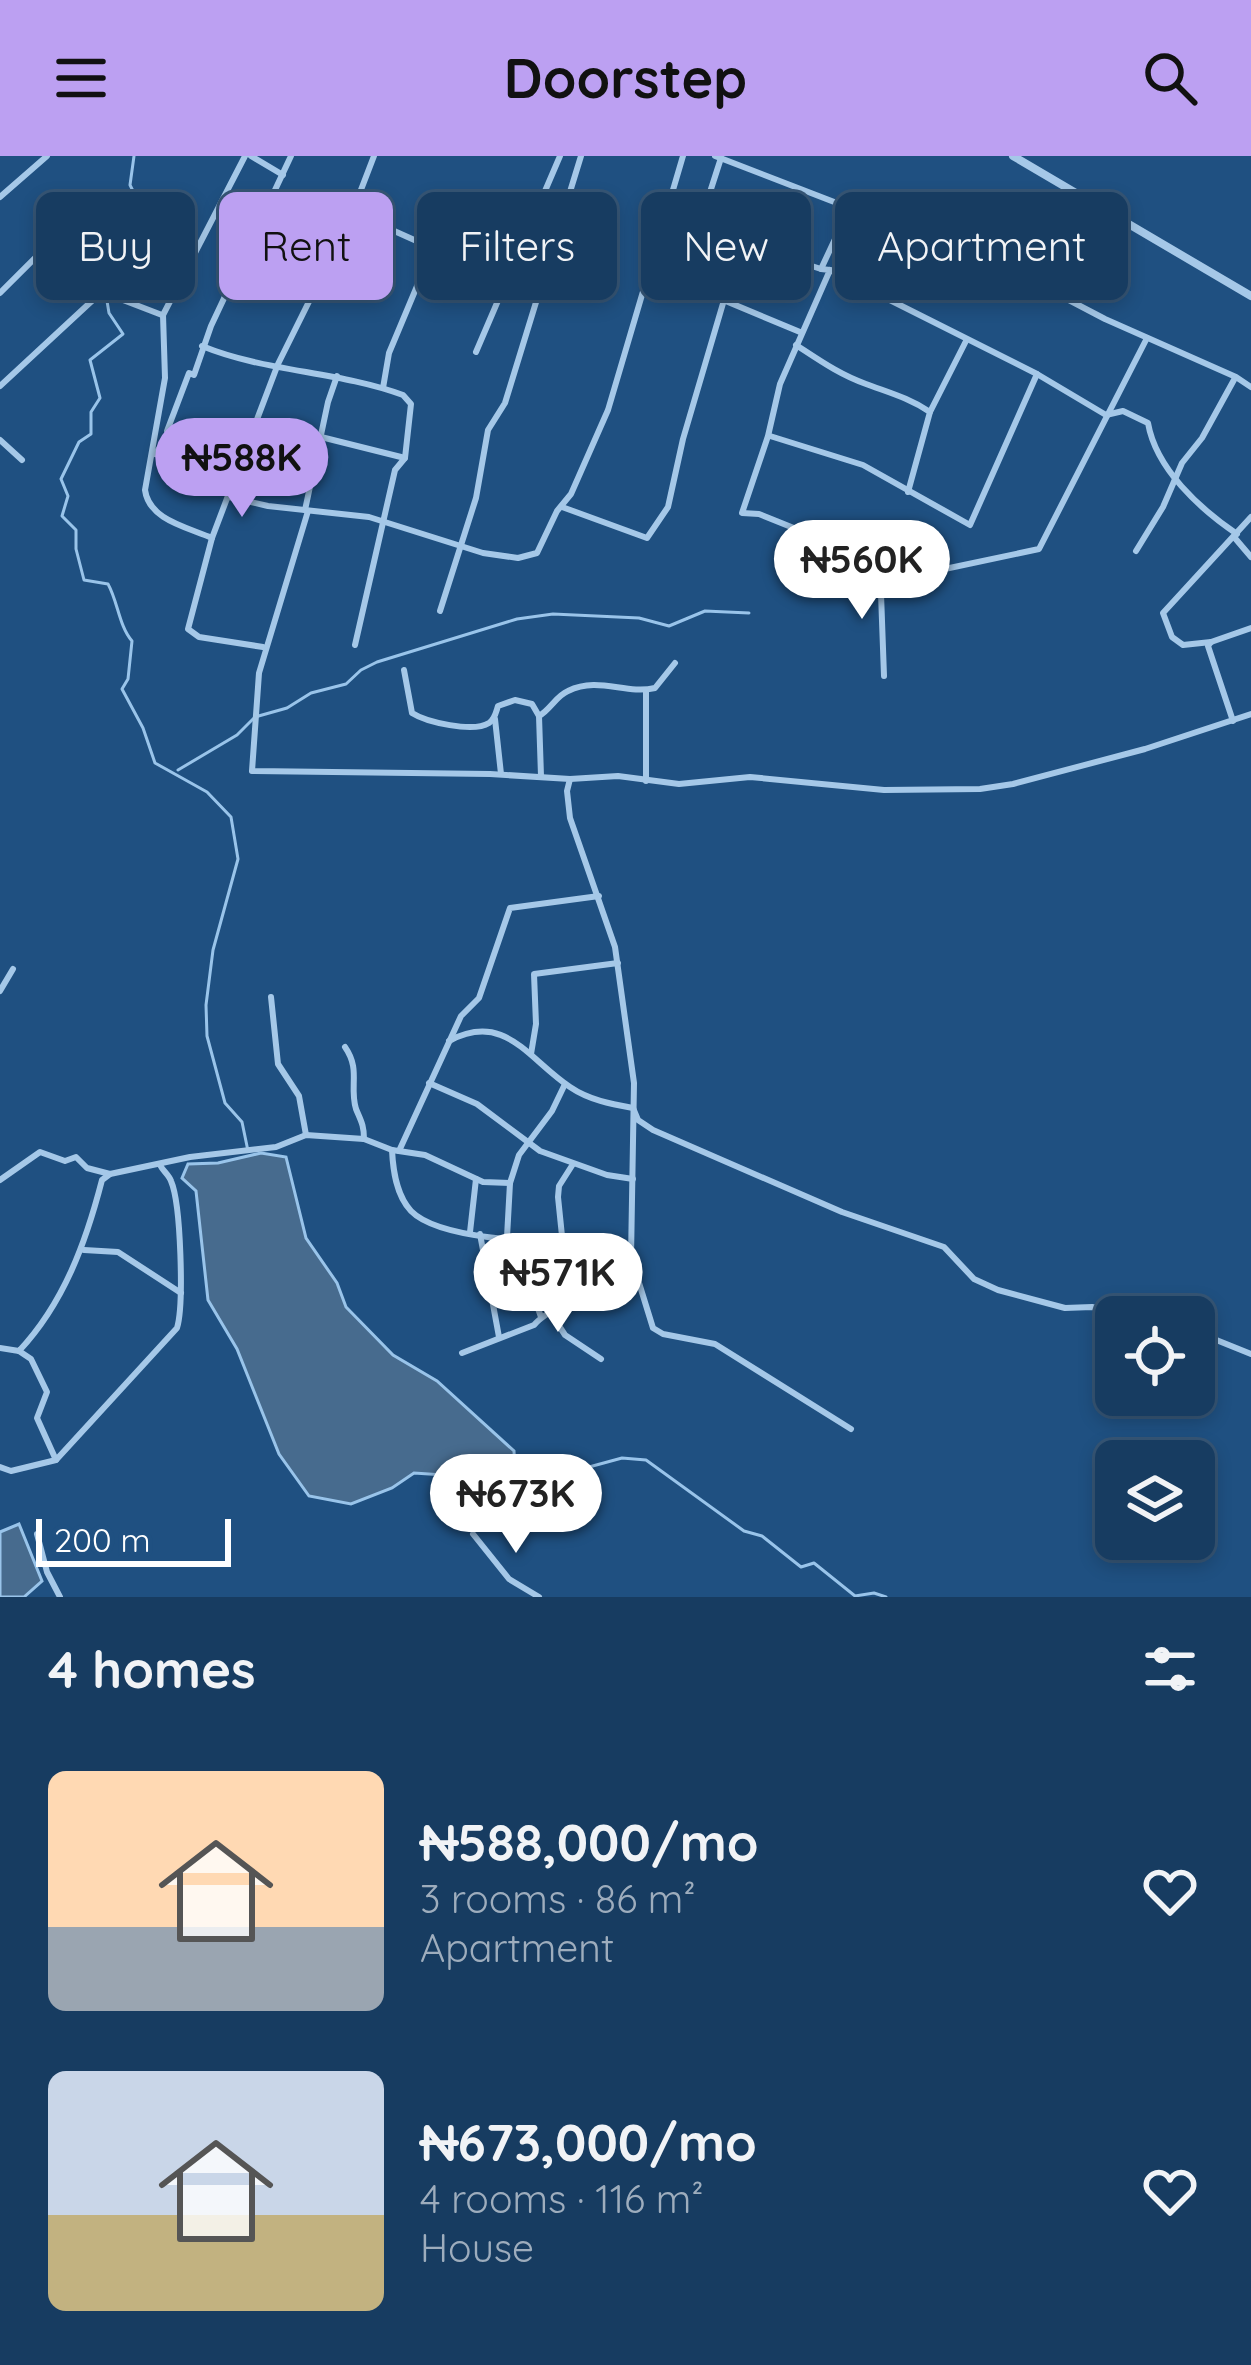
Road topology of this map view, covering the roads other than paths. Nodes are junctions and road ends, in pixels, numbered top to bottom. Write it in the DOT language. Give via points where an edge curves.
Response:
graph roads {
  1 [pos="47,156"];
  2 [pos="248,156"];
  3 [pos="291,156"];
  4 [pos="374,156"];
  5 [pos="560,156"];
  6 [pos="581,156"];
  7 [pos="683,156"];
  8 [pos="1013,156"];
  9 [pos="718,157"];
  10 [pos="283,175"];
  11 [pos="275,192"];
  12 [pos="360,192"];
  13 [pos="545,192"];
  14 [pos="672,192"];
  15 [pos="1073,192"];
  16 [pos="0,197"];
  17 [pos="835,201"];
  18 [pos="1128,224"];
  19 [pos="835,246"];
  20 [pos="36,256"];
  21 [pos="826,269"];
  22 [pos="417,286"];
  23 [pos="0,292"];
  24 [pos="1251,296"];
  25 [pos="641,298"];
  26 [pos="224,300"];
  27 [pos="308,300"];
  28 [pos="500,300"];
  29 [pos="724,300"];
  30 [pos="1070,300"];
  31 [pos="163,315"];
  32 [pos="800,332"];
  33 [pos="1148,338"];
  34 [pos="966,340"];
  35 [pos="796,345"];
  36 [pos="202,346"];
  37 [pos="476,352"];
  38 [pos="278,364"];
  39 [pos="1037,374"];
  40 [pos="338,376"];
  41 [pos="1236,376"];
  42 [pos="0,386"];
  43 [pos="1251,387"];
  44 [pos="383,388"];
  45 [pos="930,412"];
  46 [pos="1106,416"];
  47 [pos="256,421"];
  48 [pos="320,435"];
  49 [pos="768,436"];
  50 [pos="0,440"];
  51 [pos="154,455"];
  52 [pos="405,458"];
  53 [pos="22,460"];
  54 [pos="1176,477"];
  55 [pos="908,491"];
  56 [pos="230,497"];
  57 [pos="562,507"];
  58 [pos="306,511"];
  59 [pos="1251,517"];
  60 [pos="385,521"];
  61 [pos="1235,536"];
  62 [pos="212,538"];
  63 [pos="462,544"];
  64 [pos="1136,551"];
  65 [pos="1251,557"];
  66 [pos="880,566"];
  67 [pos="440,611"];
  68 [pos="1251,628"];
  69 [pos="1211,642"];
  70 [pos="355,645"];
  71 [pos="265,647"];
  72 [pos="675,663"];
  73 [pos="404,670"];
  74 [pos="884,676"];
  75 [pos="646,690"];
  76 [pos="1251,714"];
  77 [pos="495,716"];
  78 [pos="539,716"];
  79 [pos="1233,721"];
  80 [pos="501,774"];
  81 [pos="541,776"];
  82 [pos="570,779"];
  83 [pos="646,781"];
  84 [pos="599,896"];
  85 [pos="618,963"];
  86 [pos="13,969"];
  87 [pos="0,991"];
  88 [pos="271,997"];
  89 [pos="449,1041"];
  90 [pos="346,1047"];
  91 [pos="531,1054"];
  92 [pos="429,1082"];
  93 [pos="565,1084"];
  94 [pos="633,1108"];
  95 [pos="306,1135"];
  96 [pos="364,1139"];
  97 [pos="526,1142"];
  98 [pos="395,1150"];
  99 [pos="573,1164"];
  100 [pos="160,1165"];
  101 [pos="110,1174"];
  102 [pos="476,1179"];
  103 [pos="633,1179"];
  104 [pos="0,1180"];
  105 [pos="510,1183"];
  106 [pos="470,1232"];
  107 [pos="480,1234"];
  108 [pos="507,1237"];
  109 [pos="521,1241"];
  110 [pos="562,1243"];
  111 [pos="631,1244"];
  112 [pos="82,1250"];
  113 [pos="634,1274"];
  114 [pos="182,1293"];
  115 [pos="569,1304"];
  116 [pos="1095,1308"];
  117 [pos="552,1315"];
  118 [pos="541,1317"];
  119 [pos="499,1337"];
  120 [pos="1215,1339"];
  121 [pos="0,1348"];
  122 [pos="20,1351"];
  123 [pos="462,1353"];
  124 [pos="1251,1354"];
  125 [pos="601,1359"];
  126 [pos="851,1429"];
  127 [pos="56,1460"];
  128 [pos="0,1467"];
  129 [pos="37,1534"];
  130 [pos="473,1534"];
  131 [pos="60,1597"];
  132 [pos="538,1597"];
  1 -- 16 [label="street"];
  2 -- 10 [label="street"];
  2 -- 31 [label="street"];
  3 -- 10 [label="street"];
  4 -- 12 [label="street"];
  5 -- 13 [label="street"];
  6 -- 63 [label="street" via="505,403 488,430"];
  7 -- 14 [label="street"];
  8 -- 15 [label="street"];
  9 -- 17 [label="street"];
  9 -- 21 [label="street" via="703,228"];
  10 -- 11 [label="street"];
  18 -- 24 [label="street"];
  19 -- 21 [label="street"];
  20 -- 23 [label="street"];
  21 -- 32 [label="street"];
  21 -- 34 [label="street"];
  22 -- 44 [label="street"];
  25 -- 57 [label="street" via="613,398"];
  26 -- 36 [label="street"];
  27 -- 38 [label="street"];
  28 -- 37 [label="street"];
  29 -- 32 [label="street"];
  29 -- 57 [label="street" via="668,507 652,536"];
  30 -- 33 [label="street"];
  31 -- 42 [label="street" via="106,296 73,315"];
  31 -- 51 [label="street" via="165,378"];
  32 -- 35 [label="street"];
  33 -- 41 [label="street"];
  33 -- 46 [label="street"];
  34 -- 39 [label="street"];
  34 -- 45 [label="street"];
  35 -- 45 [label="street"];
  35 -- 49 [label="street"];
  36 -- 38 [label="street"];
  36 -- 51 [label="street" via="171,432"];
  38 -- 40 [label="street"];
  38 -- 47 [label="street"];
  39 -- 46 [label="street"];
  39 -- 55 [label="street" via="973,523"];
  40 -- 44 [label="street"];
  40 -- 48 [label="street"];
  41 -- 43 [label="street"];
  41 -- 54 [label="street"];
  44 -- 52 [label="street" via="411,404"];
  45 -- 55 [label="street"];
  46 -- 54 [label="street" via="1123,411 1148,423"];
  46 -- 66 [label="street" via="1039,549 940,570"];
  47 -- 48 [label="street"];
  47 -- 56 [label="street"];
  48 -- 52 [label="street"];
  48 -- 58 [label="street"];
  49 -- 55 [label="street" via="863,466"];
  49 -- 66 [label="street" via="742,513"];
  50 -- 53 [label="street"];
  51 -- 62 [label="street" via="148,504"];
  52 -- 60 [label="street"];
  54 -- 61 [label="street"];
  54 -- 64 [label="street"];
  56 -- 58 [label="street"];
  56 -- 62 [label="street"];
  57 -- 63 [label="street" via="531,557"];
  58 -- 60 [label="street"];
  58 -- 71 [label="street"];
  59 -- 61 [label="street"];
  60 -- 63 [label="street"];
  60 -- 70 [label="street"];
  61 -- 65 [label="street"];
  61 -- 69 [label="street" via="1163,613 1183,645"];
  62 -- 71 [label="street" via="188,629"];
  63 -- 67 [label="street"];
  66 -- 74 [label="street"];
  68 -- 69 [label="street"];
  69 -- 79 [label="street"];
  71 -- 80 [label="street" via="252,771"];
  72 -- 75 [label="street"];
  73 -- 77 [label="street" via="412,712 427,722 484,726"];
  75 -- 78 [label="street" via="594,683 567,691"];
  75 -- 83 [label="street"];
  76 -- 79 [label="street"];
  77 -- 78 [label="street" via="515,700 532,704"];
  77 -- 80 [label="street"];
  78 -- 81 [label="street"];
  79 -- 83 [label="street" via="997,787"];
  80 -- 81 [label="street"];
  81 -- 82 [label="street"];
  82 -- 83 [label="street"];
  82 -- 84 [label="street" via="570,818"];
  84 -- 85 [label="street"];
  84 -- 89 [label="street" via="510,908 479,998"];
  85 -- 91 [label="street" via="534,974"];
  85 -- 94 [label="street"];
  86 -- 87 [label="street"];
  88 -- 95 [label="street" via="278,1064 294,1084"];
  89 -- 91 [label="street" via="492,1030"];
  89 -- 92 [label="street"];
  90 -- 96 [label="street"];
  91 -- 93 [label="street"];
  92 -- 97 [label="street" via="477,1104"];
  92 -- 98 [label="street"];
  93 -- 94 [label="street"];
  93 -- 97 [label="street"];
  94 -- 103 [label="street"];
  94 -- 116 [label="street" via="664,1135 944,1247 974,1279 998,1290"];
  95 -- 96 [label="street"];
  95 -- 100 [label="street"];
  96 -- 98 [label="street"];
  97 -- 99 [label="street"];
  97 -- 105 [label="street"];
  98 -- 102 [label="street"];
  98 -- 106 [label="street" via="399,1191 412,1213"];
  99 -- 103 [label="street"];
  99 -- 110 [label="street" via="559,1186"];
  100 -- 101 [label="street"];
  100 -- 114 [label="street" via="172,1183"];
  101 -- 104 [label="street" via="76,1157 40,1152"];
  101 -- 112 [label="street"];
  102 -- 105 [label="street"];
  102 -- 106 [label="street"];
  103 -- 111 [label="street"];
  105 -- 108 [label="street"];
  106 -- 107 [label="street"];
  107 -- 108 [label="street"];
  107 -- 119 [label="street"];
  108 -- 109 [label="street"];
  109 -- 110 [label="street"];
  109 -- 118 [label="street"];
  110 -- 111 [label="street"];
  110 -- 115 [label="street"];
  111 -- 113 [label="street"];
  112 -- 114 [label="street" via="118,1252"];
  112 -- 122 [label="street"];
  113 -- 115 [label="street"];
  113 -- 126 [label="street" via="652,1328 715,1344"];
  114 -- 127 [label="street" via="177,1328 165,1345"];
  115 -- 117 [label="street"];
  117 -- 118 [label="street"];
  117 -- 125 [label="street" via="565,1335"];
  118 -- 119 [label="street"];
  119 -- 123 [label="street"];
  120 -- 124 [label="street"];
  121 -- 122 [label="street"];
  122 -- 127 [label="street" via="47,1392 37,1418"];
  127 -- 128 [label="street"];
  129 -- 131 [label="street"];
  130 -- 132 [label="street" via="509,1579"];
}
